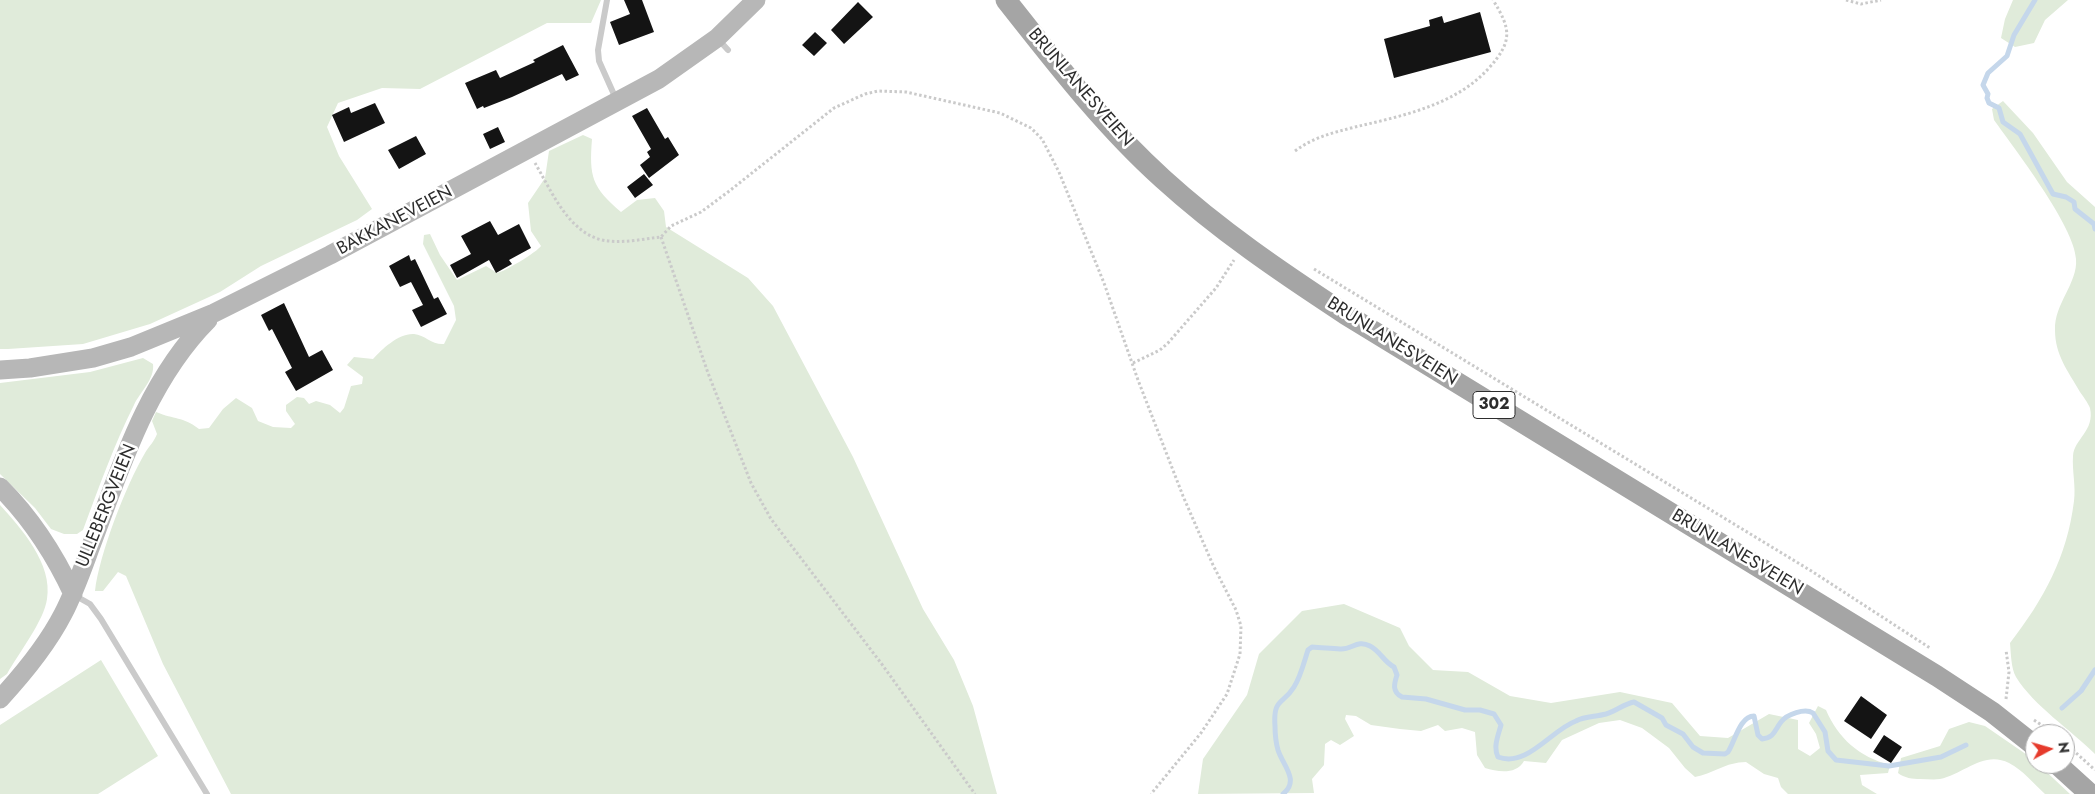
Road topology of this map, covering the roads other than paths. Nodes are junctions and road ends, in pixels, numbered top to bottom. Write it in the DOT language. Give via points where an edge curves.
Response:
graph roads {
  1 [pos="607,0"];
  2 [pos="756,0"];
  3 [pos="1006,0"];
  4 [pos="617,100"];
  5 [pos="214,313"];
  6 [pos="0,370"];
  7 [pos="0,486"];
  8 [pos="72,594"];
  9 [pos="0,699"];
  10 [pos="2025,738"];
  11 [pos="2068,774"];
  12 [pos="207,794"];
  13 [pos="2090,794"];
  1 -- 4 [label="lane" via="599,60"];
  2 -- 4 [label="street, BAKKANEVEIEN" via="722,44"];
  3 -- 10 [label="main road, BRUNLANESVEIEN / 302" via="1127,144 1162,179 1243,245 1361,324 1937,676"];
  4 -- 5 [label="street, BAKKANEVEIEN" via="330,255"];
  5 -- 6 [label="street, BAKKANEVEIEN" via="92,358"];
  5 -- 8 [label="street, ULLEBERGVEIEN" via="185,344 150,403 122,464"];
  7 -- 8 [label="street" via="46,541"];
  8 -- 9 [label="street, ULLEBERGVEIEN" via="47,639"];
  8 -- 12 [label="lane" via="90,604 101,619"];
  11 -- 13 [label="main road"];
}
